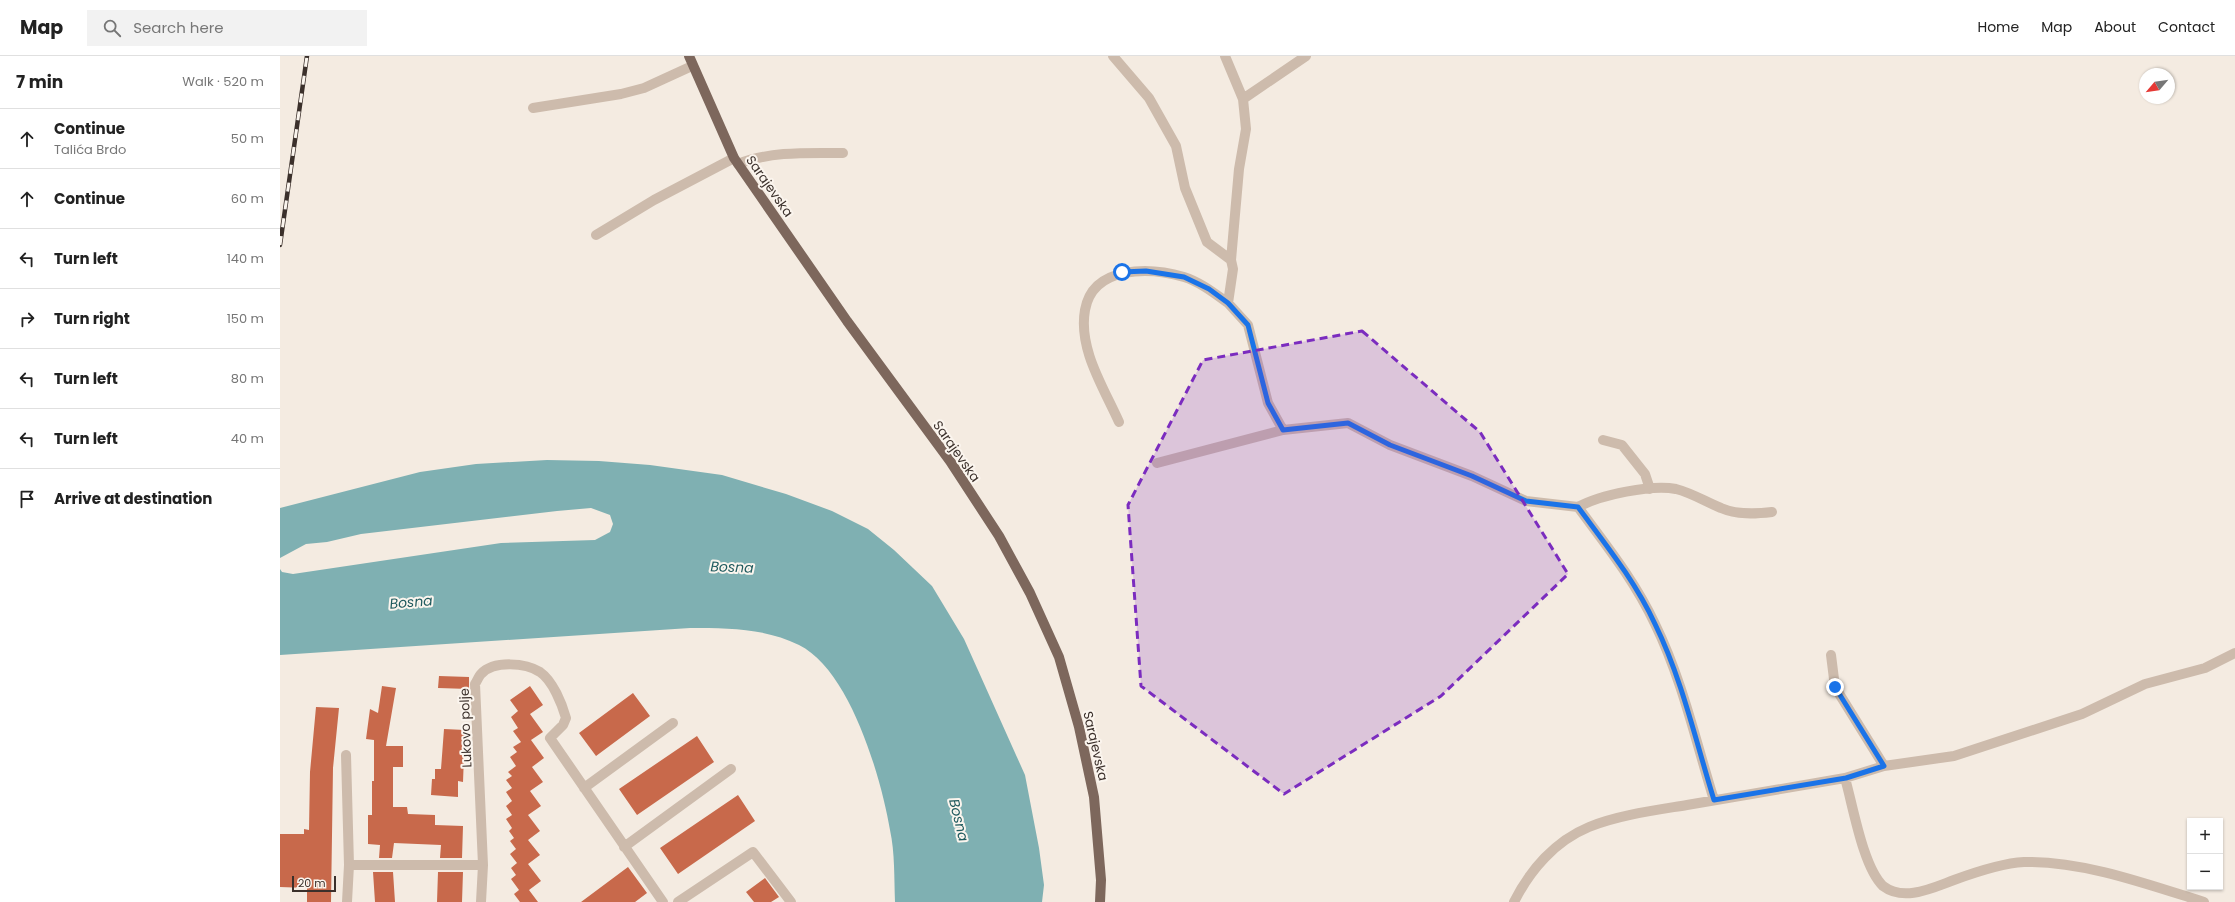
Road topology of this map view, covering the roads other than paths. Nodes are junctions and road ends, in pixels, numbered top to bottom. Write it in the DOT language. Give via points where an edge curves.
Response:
graph roads {
  1 [pos="1113,56"];
  2 [pos="1225,56"];
  3 [pos="1306,56"];
  4 [pos="691,61"];
  5 [pos="1243,100"];
  6 [pos="533,108"];
  7 [pos="843,153"];
  8 [pos="736,161"];
  9 [pos="596,235"];
  10 [pos="1231,260"];
  11 [pos="1228,303"];
  12 [pos="1119,422"];
  13 [pos="1283,430"];
  14 [pos="1604,440"];
  15 [pos="1157,463"];
  16 [pos="1650,489"];
  17 [pos="1578,507"];
  18 [pos="1772,512"];
  19 [pos="2235,653"];
  20 [pos="1831,655"];
  21 [pos="673,723"];
  22 [pos="346,754"];
  23 [pos="1884,766"];
  24 [pos="731,769"];
  25 [pos="1846,778"];
  26 [pos="584,788"];
  27 [pos="1714,800"];
  28 [pos="624,847"];
  29 [pos="349,865"];
  30 [pos="483,865"];
  31 [pos="348,902"];
  32 [pos="481,902"];
  33 [pos="663,902"];
  34 [pos="678,902"];
  35 [pos="792,902"];
  36 [pos="1100,902"];
  37 [pos="1514,902"];
  38 [pos="2204,902"];
  1 -- 10 [label="street" via="1149,98 1176,146 1185,188 1207,242"];
  2 -- 5 [label="street"];
  3 -- 5 [label="street"];
  4 -- 6 [label="street" via="644,88"];
  4 -- 8 [label="main road, Sarajevska"];
  5 -- 10 [label="street" via="1246,129 1238,169"];
  7 -- 8 [label="street" via="779,154"];
  8 -- 9 [label="street" via="654,200"];
  8 -- 36 [label="main road, Sarajevska" via="846,321 950,460 999,536 1030,593 1059,657 1079,727 1094,797 1101,880"];
  10 -- 11 [label="street" via="1233,269"];
  11 -- 12 [label="street" via="1209,289 1184,277 1146,271 1122,272 1104,282 1090,295 1085,311 1089,357"];
  11 -- 13 [label="street" via="1248,325 1268,403"];
  13 -- 15 [label="street"];
  13 -- 17 [label="street" via="1348,423 1390,445 1472,476 1526,501"];
  14 -- 16 [label="street" via="1622,445 1639,465"];
  16 -- 17 [label="street" via="1606,497"];
  16 -- 18 [label="street" via="1676,489 1722,509 1749,514"];
  17 -- 27 [label="street" via="1625,570 1656,624 1675,674"];
  19 -- 23 [label="street" via="2205,668 2145,684 2082,714 1954,756"];
  20 -- 23 [label="street" via="1835,687"];
  21 -- 26 [label="street"];
  22 -- 29 [label="street"];
  23 -- 25 [label="street"];
  24 -- 28 [label="street"];
  25 -- 27 [label="street"];
  25 -- 38 [label="street" via="1864,848 1874,873 1883,887 1900,895 1928,892 1953,880 2023,862 2054,863 2094,871 2141,882"];
  26 -- 28 [label="street, Lukovo polje"];
  26 -- 30 [label="street, Lukovo polje" via="550,738 563,725 566,718 560,697 541,673 519,665 495,665 482,673 475,684"];
  27 -- 37 [label="street" via="1645,812 1589,827 1563,841 1543,858 1525,880"];
  28 -- 33 [label="street, Lukovo polje"];
  29 -- 30 [label="street"];
  29 -- 31 [label="street"];
  30 -- 32 [label="street, Lukovo polje"];
  34 -- 35 [label="street" via="754,852"];
}
